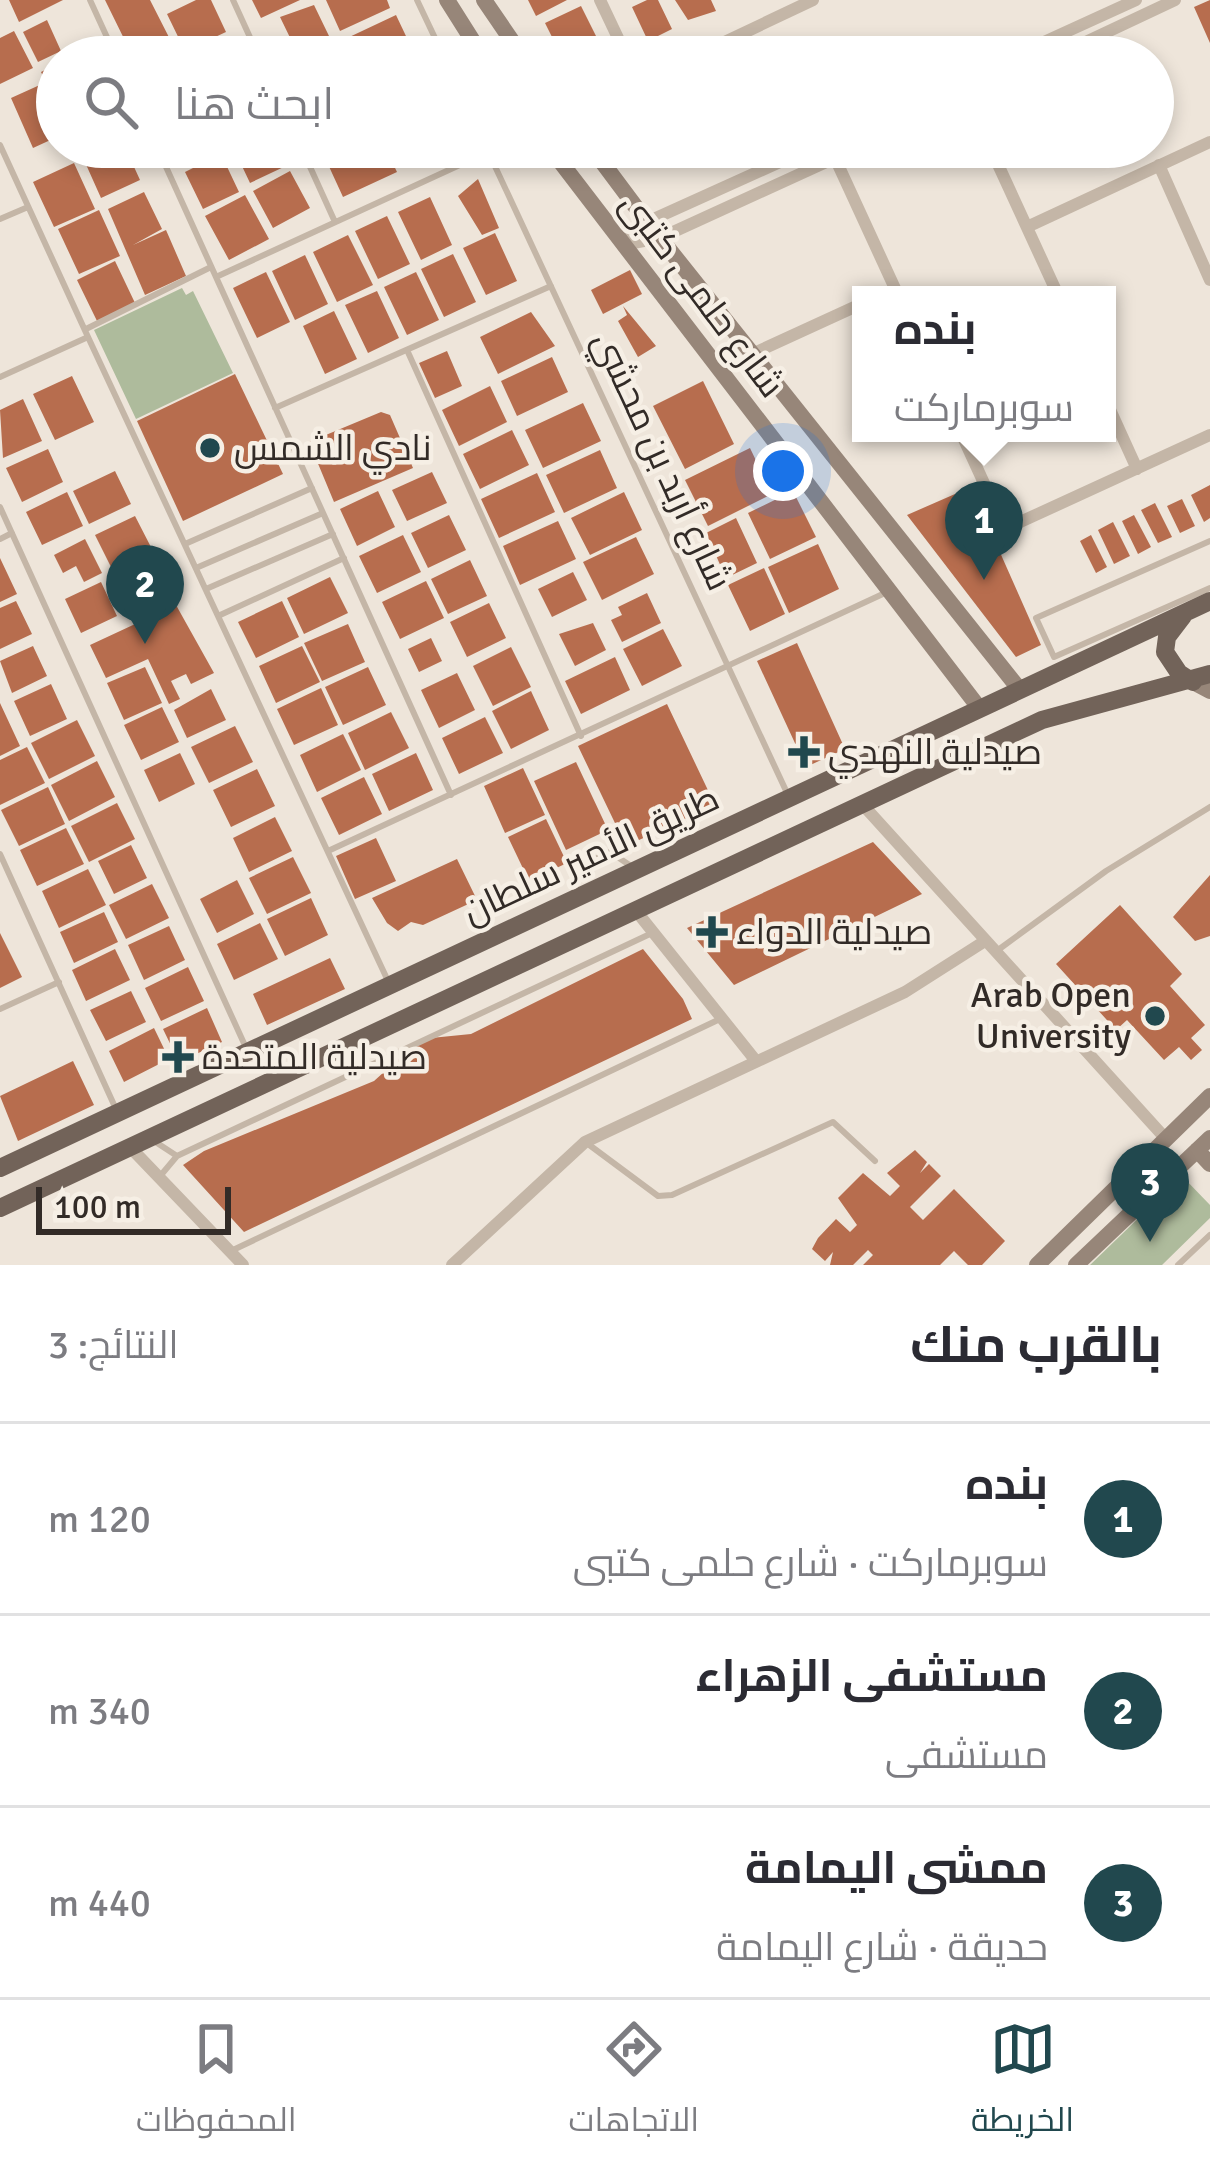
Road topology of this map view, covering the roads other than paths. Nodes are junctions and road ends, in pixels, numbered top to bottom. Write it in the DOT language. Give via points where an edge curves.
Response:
graph roads {
  1 [pos="90,0"];
  2 [pos="233,0"];
  3 [pos="417,0"];
  4 [pos="447,0"];
  5 [pos="484,0"];
  6 [pos="600,0"];
  7 [pos="813,0"];
  8 [pos="1136,0"];
  9 [pos="1174,0"];
  10 [pos="106,36"];
  11 [pos="250,36"];
  12 [pos="434,36"];
  13 [pos="470,36"];
  14 [pos="509,36"];
  15 [pos="617,36"];
  16 [pos="737,36"];
  17 [pos="1057,36"];
  18 [pos="1098,36"];
  19 [pos="1210,142"];
  20 [pos="0,145"];
  21 [pos="1174,158"];
  22 [pos="167,168"];
  23 [pos="311,168"];
  24 [pos="449,168"];
  25 [pos="495,168"];
  26 [pos="564,168"];
  27 [pos="607,168"];
  28 [pos="767,168"];
  29 [pos="814,168"];
  30 [pos="840,168"];
  31 [pos="1000,168"];
  32 [pos="1153,168"];
  33 [pos="1160,168"];
  34 [pos="28,207"];
  35 [pos="0,219"];
  36 [pos="335,222"];
  37 [pos="647,222"];
  38 [pos="1027,227"];
  39 [pos="660,238"];
  40 [pos="621,245"];
  41 [pos="212,267"];
  42 [pos="216,277"];
  43 [pos="1210,280"];
  44 [pos="551,286"];
  45 [pos="889,286"];
  46 [pos="1054,286"];
  47 [pos="852,308"];
  48 [pos="86,333"];
  49 [pos="407,350"];
  50 [pos="752,354"];
  51 [pos="0,377"];
  52 [pos="275,408"];
  53 [pos="1116,423"];
  54 [pos="1210,436"];
  55 [pos="965,442"];
  56 [pos="1137,469"];
  57 [pos="312,488"];
  58 [pos="0,507"];
  59 [pos="323,513"];
  60 [pos="12,533"];
  61 [pos="333,534"];
  62 [pos="0,539"];
  63 [pos="1210,541"];
  64 [pos="185,544"];
  65 [pos="344,558"];
  66 [pos="196,568"];
  67 [pos="1210,588"];
  68 [pos="206,589"];
  69 [pos="889,592"];
  70 [pos="1210,601"];
  71 [pos="1186,612"];
  72 [pos="218,616"];
  73 [pos="1061,663"];
  74 [pos="729,669"];
  75 [pos="1204,682"];
  76 [pos="1020,690"];
  77 [pos="980,709"];
  78 [pos="581,736"];
  79 [pos="451,795"];
  80 [pos="790,799"];
  81 [pos="863,805"];
  82 [pos="1210,808"];
  83 [pos="328,851"];
  84 [pos="0,854"];
  85 [pos="637,912"];
  86 [pos="654,932"];
  87 [pos="990,946"];
  88 [pos="430,967"];
  89 [pos="58,982"];
  90 [pos="391,985"];
  91 [pos="446,998"];
  92 [pos="0,1009"];
  93 [pos="722,1018"];
  94 [pos="247,1052"];
  95 [pos="755,1061"];
  96 [pos="1210,1096"];
  97 [pos="118,1112"];
  98 [pos="1166,1138"];
  99 [pos="585,1142"];
  100 [pos="137,1143"];
  101 [pos="1206,1151"];
  102 [pos="177,1156"];
  103 [pos="874,1161"];
  104 [pos="0,1168"];
  105 [pos="159,1178"];
  106 [pos="0,1208"];
  107 [pos="1095,1208"];
  108 [pos="1114,1230"];
  109 [pos="1210,1235"];
  110 [pos="1066,1237"];
  111 [pos="230,1252"];
  112 [pos="1080,1261"];
  113 [pos="243,1265"];
  114 [pos="452,1265"];
  115 [pos="1037,1265"];
  116 [pos="1178,1265"];
  1 -- 10 [label="lane"];
  2 -- 11 [label="lane"];
  3 -- 12 [label="lane"];
  4 -- 13 [label="street"];
  5 -- 14 [label="street"];
  6 -- 15 [label="street"];
  7 -- 16 [label="street"];
  8 -- 17 [label="street"];
  9 -- 18 [label="street"];
  19 -- 21 [label="street"];
  20 -- 34 [label="lane"];
  22 -- 41 [label="lane"];
  23 -- 36 [label="lane"];
  24 -- 36 [label="lane"];
  25 -- 44 [label="lane, شارع أربد بن محشي"];
  26 -- 40 [label="street, شارع حلمى كتبى"];
  27 -- 37 [label="street, شارع حلمى كتبى"];
  28 -- 37 [label="street"];
  29 -- 39 [label="street"];
  30 -- 45 [label="street"];
  31 -- 38 [label="street"];
  32 -- 38 [label="street"];
  33 -- 43 [label="street"];
  34 -- 35 [label="lane"];
  34 -- 48 [label="lane"];
  36 -- 42 [label="lane"];
  37 -- 39 [label="street, شارع حلمى كتبى"];
  37 -- 40 [label="street"];
  38 -- 46 [label="street"];
  39 -- 40 [label="street"];
  39 -- 50 [label="street, شارع حلمى كتبى"];
  40 -- 69 [label="street, شارع حلمى كتبى"];
  41 -- 42 [label="lane"];
  41 -- 48 [label="lane"];
  42 -- 52 [label="lane"];
  44 -- 49 [label="lane"];
  44 -- 74 [label="lane, شارع أربد بن محشي"];
  47 -- 50 [label="street"];
  48 -- 51 [label="lane"];
  48 -- 64 [label="lane"];
  49 -- 52 [label="lane"];
  49 -- 78 [label="lane"];
  50 -- 76 [label="street, شارع حلمى كتبى"];
  52 -- 57 [label="lane"];
  53 -- 56 [label="street"];
  54 -- 56 [label="street"];
  55 -- 56 [label="street" via="1005,530"];
  57 -- 59 [label="lane"];
  57 -- 64 [label="lane"];
  58 -- 60 [label="lane"];
  59 -- 61 [label="lane"];
  59 -- 66 [label="lane"];
  60 -- 62 [label="lane"];
  60 -- 94 [label="lane"];
  61 -- 65 [label="lane"];
  61 -- 68 [label="lane"];
  63 -- 73 [label="lane" via="1036,617"];
  64 -- 66 [label="lane"];
  65 -- 72 [label="lane"];
  65 -- 79 [label="lane"];
  66 -- 68 [label="lane"];
  67 -- 73 [label="lane"];
  68 -- 72 [label="lane"];
  69 -- 74 [label="lane"];
  69 -- 77 [label="street, شارع حلمى كتبى"];
  70 -- 71 [label="main road, طريق الأمير سلطان"];
  71 -- 73 [label="main road, طريق الأمير سلطان"];
  71 -- 75 [label="main road" via="1165,652"];
  72 -- 83 [label="lane"];
  73 -- 76 [label="main road, طريق الأمير سلطان"];
  74 -- 78 [label="lane"];
  74 -- 80 [label="lane, شارع أربد بن محشي"];
  75 -- 81 [label="main road, طريق الأمير سلطان" via="1042,720"];
  76 -- 77 [label="main road, طريق الأمير سلطان"];
  77 -- 80 [label="main road, طريق الأمير سلطان"];
  78 -- 79 [label="lane"];
  79 -- 83 [label="lane"];
  80 -- 88 [label="main road, طريق الأمير سلطان"];
  81 -- 85 [label="main road, طريق الأمير سلطان"];
  81 -- 87 [label="street"];
  82 -- 87 [label="lane"];
  83 -- 90 [label="lane"];
  84 -- 89 [label="lane"];
  85 -- 86 [label="street"];
  85 -- 91 [label="main road, طريق الأمير سلطان"];
  86 -- 93 [label="street"];
  86 -- 102 [label="lane"];
  87 -- 95 [label="street"];
  87 -- 98 [label="street"];
  88 -- 90 [label="main road, طريق الأمير سلطان"];
  88 -- 91 [label="main road"];
  89 -- 92 [label="lane"];
  89 -- 97 [label="lane"];
  90 -- 94 [label="main road, طريق الأمير سلطان"];
  91 -- 100 [label="main road, طريق الأمير سلطان"];
  93 -- 95 [label="street"];
  93 -- 111 [label="lane"];
  94 -- 97 [label="main road, طريق الأمير سلطان"];
  95 -- 99 [label="street"];
  96 -- 98 [label="street"];
  97 -- 104 [label="main road, طريق الأمير سلطان"];
  98 -- 107 [label="street"];
  99 -- 103 [label="lane" via="658,1196 833,1122"];
  99 -- 114 [label="street"];
  100 -- 102 [label="lane"];
  100 -- 105 [label="street"];
  100 -- 106 [label="main road, طريق الأمير سلطان"];
  101 -- 108 [label="street"];
  102 -- 105 [label="lane"];
  105 -- 111 [label="street"];
  107 -- 108 [label="street"];
  107 -- 110 [label="street"];
  108 -- 112 [label="street"];
  109 -- 116 [label="lane"];
  110 -- 112 [label="street"];
  110 -- 115 [label="street"];
  111 -- 113 [label="street"];
}
